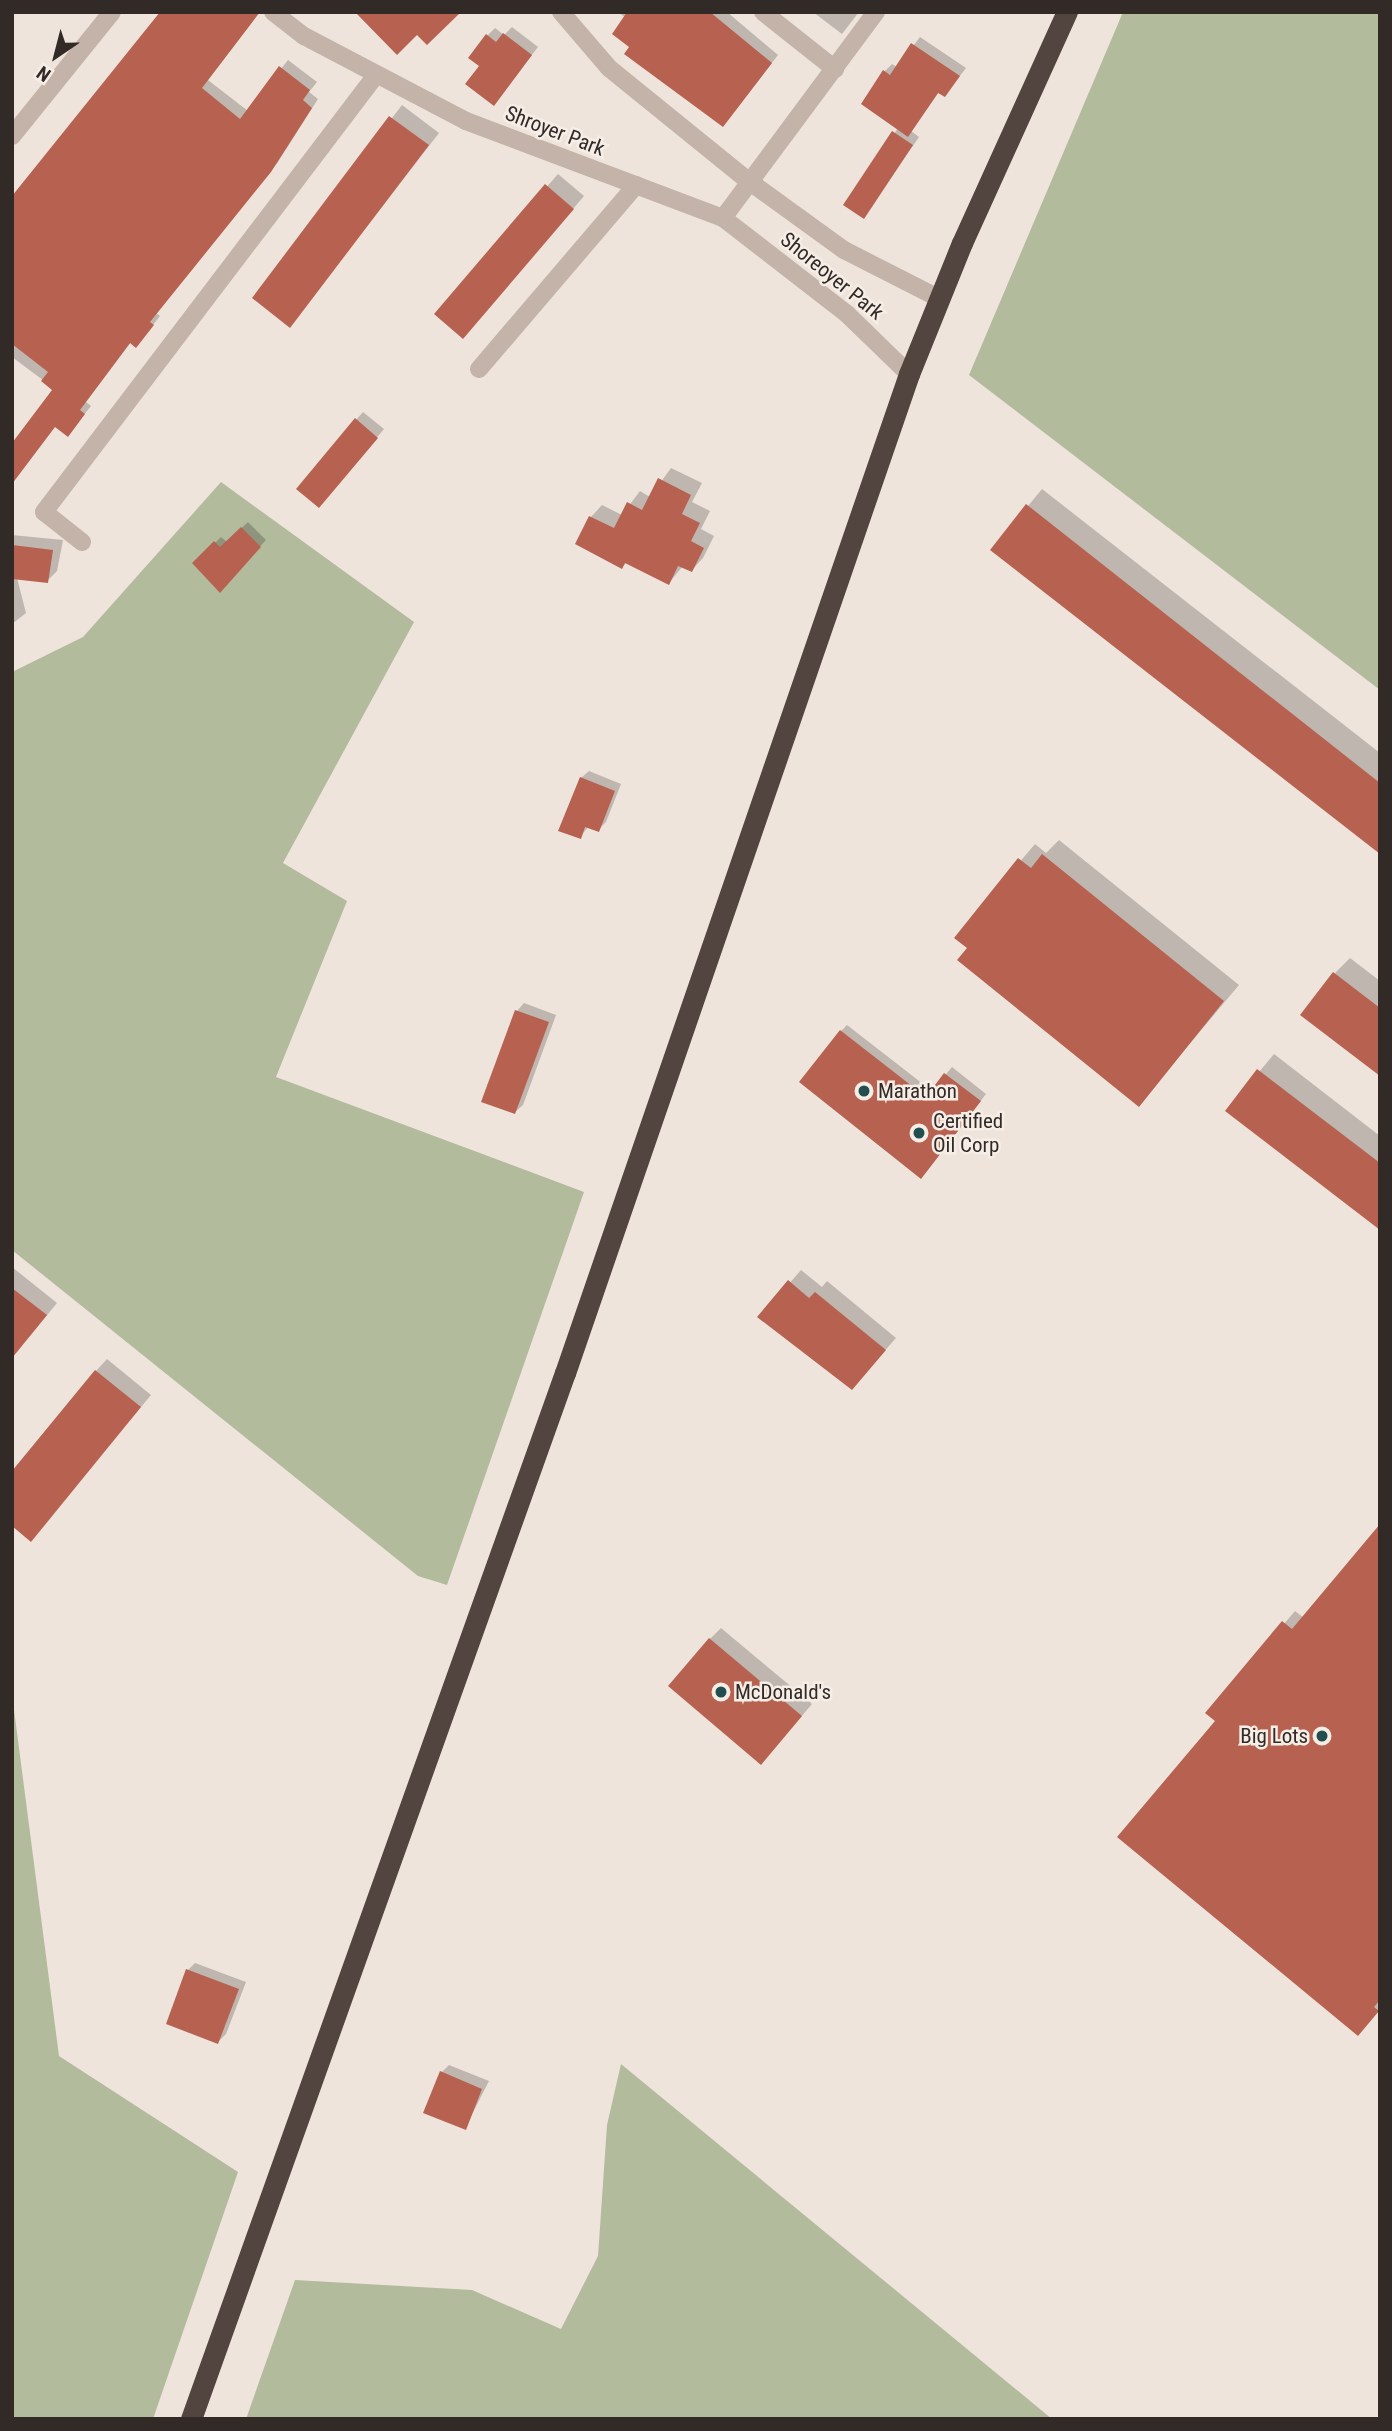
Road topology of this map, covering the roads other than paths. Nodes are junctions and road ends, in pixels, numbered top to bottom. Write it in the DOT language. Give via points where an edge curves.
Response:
graph roads {
  1 [pos="112,12"];
  2 [pos="273,12"];
  3 [pos="561,12"];
  4 [pos="763,12"];
  5 [pos="876,12"];
  6 [pos="1067,12"];
  7 [pos="835,68"];
  8 [pos="376,75"];
  9 [pos="12,136"];
  10 [pos="750,182"];
  11 [pos="636,185"];
  12 [pos="723,218"];
  13 [pos="940,299"];
  14 [pos="480,369"];
  15 [pos="909,374"];
  16 [pos="82,542"];
  17 [pos="191,2419"];
  1 -- 9 [label="street"];
  2 -- 8 [label="street, Shroyer Park" via="304,36"];
  3 -- 10 [label="street, Shoreoyer Park" via="609,68"];
  4 -- 7 [label="street"];
  5 -- 7 [label="street"];
  6 -- 13 [label="highway"];
  7 -- 10 [label="street"];
  8 -- 11 [label="street, Shroyer Park" via="466,121"];
  8 -- 16 [label="street" via="44,512"];
  10 -- 12 [label="street"];
  10 -- 13 [label="street, Shoreoyer Park" via="844,250"];
  11 -- 12 [label="street, Shroyer Park"];
  11 -- 14 [label="street"];
  12 -- 15 [label="street, Shoreoyer Park" via="847,314"];
  13 -- 15 [label="highway"];
  15 -- 17 [label="highway" via="565,1373"];
}
